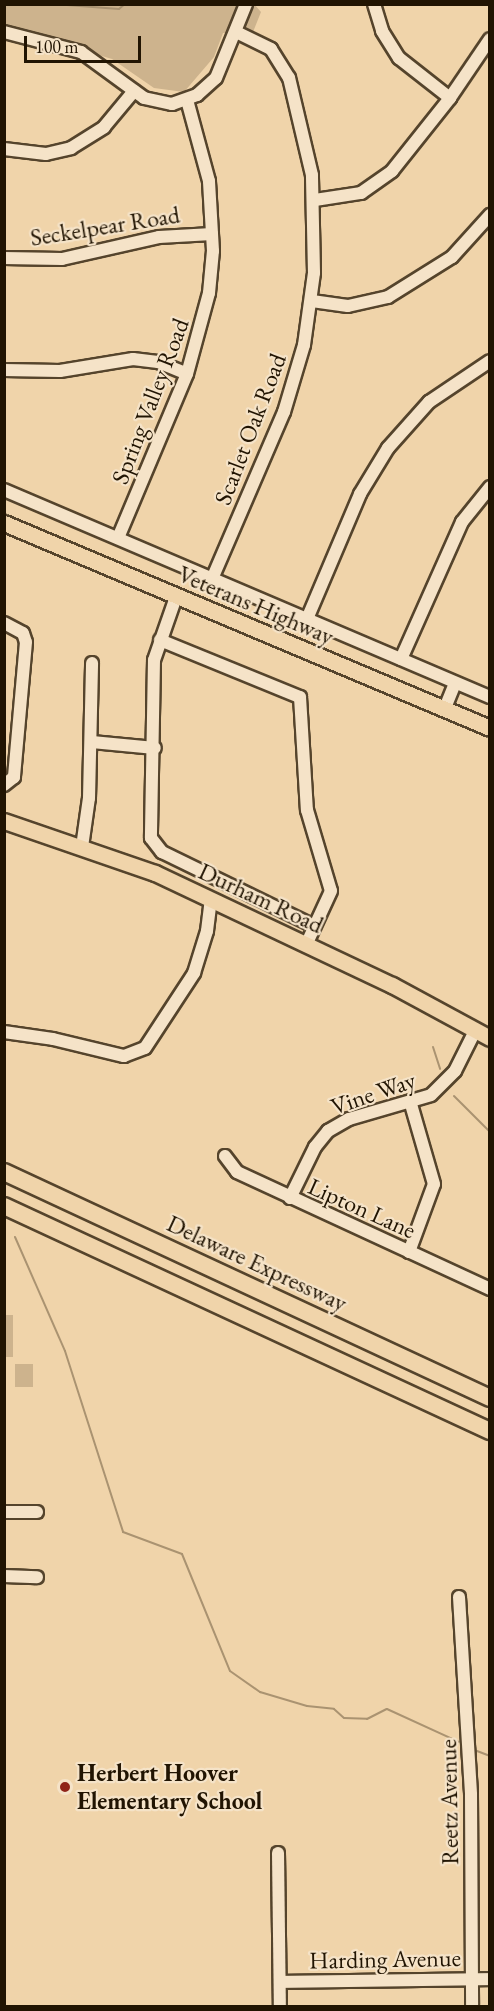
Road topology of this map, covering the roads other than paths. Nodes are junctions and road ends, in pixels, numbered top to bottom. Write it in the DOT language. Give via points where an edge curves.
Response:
graph roads {
  1 [pos="246,4"];
  2 [pos="374,4"];
  3 [pos="4,32"];
  4 [pos="236,32"];
  5 [pos="489,39"];
  6 [pos="134,91"];
  7 [pos="450,98"];
  8 [pos="187,100"];
  9 [pos="4,149"];
  10 [pos="315,200"];
  11 [pos="489,215"];
  12 [pos="212,234"];
  13 [pos="4,258"];
  14 [pos="312,301"];
  15 [pos="489,361"];
  16 [pos="4,370"];
  17 [pos="187,374"];
  18 [pos="489,487"];
  19 [pos="4,490"];
  20 [pos="4,523"];
  21 [pos="118,538"];
  22 [pos="212,579"];
  23 [pos="176,597"];
  24 [pos="307,619"];
  25 [pos="4,623"];
  26 [pos="160,640"];
  27 [pos="401,659"];
  28 [pos="92,663"];
  29 [pos="455,683"];
  30 [pos="489,697"];
  31 [pos="445,708"];
  32 [pos="489,728"];
  33 [pos="92,742"];
  34 [pos="155,748"];
  35 [pos="4,785"];
  36 [pos="4,821"];
  37 [pos="82,847"];
  38 [pos="211,899"];
  39 [pos="314,926"];
  40 [pos="306,945"];
  41 [pos="475,1031"];
  42 [pos="4,1032"];
  43 [pos="489,1038"];
  44 [pos="410,1101"];
  45 [pos="225,1156"];
  46 [pos="4,1172"];
  47 [pos="290,1198"];
  48 [pos="4,1206"];
  49 [pos="409,1252"];
  50 [pos="489,1289"];
  51 [pos="489,1398"];
  52 [pos="489,1431"];
  53 [pos="4,1512"];
  54 [pos="37,1512"];
  55 [pos="4,1576"];
  56 [pos="37,1577"];
  57 [pos="459,1597"];
  58 [pos="278,1853"];
  59 [pos="472,1979"];
  60 [pos="489,1979"];
  61 [pos="281,1982"];
  62 [pos="280,2007"];
  63 [pos="472,2007"];
  1 -- 4 [label="street"];
  2 -- 7 [label="street" via="382,31 399,58"];
  3 -- 6 [label="street" via="81,52"];
  4 -- 8 [label="street" via="216,78"];
  4 -- 10 [label="street, Scarlet Oak Road" via="264,44 283,64 301,119"];
  5 -- 7 [label="street"];
  6 -- 8 [label="street" via="157,102"];
  6 -- 9 [label="street" via="104,127 71,148 46,154"];
  7 -- 10 [label="street" via="383,178 347,197"];
  8 -- 12 [label="street, Spring Valley Road" via="209,181"];
  10 -- 14 [label="street, Scarlet Oak Road"];
  11 -- 14 [label="street" via="452,257 396,293 360,305"];
  12 -- 13 [label="street, Seckelpear Road" via="159,237 62,259"];
  12 -- 17 [label="street, Spring Valley Road" via="205,315"];
  14 -- 22 [label="street, Scarlet Oak Road" via="284,412"];
  15 -- 24 [label="street" via="429,402 388,448 360,494"];
  16 -- 17 [label="street" via="60,371 132,359 158,362"];
  17 -- 21 [label="street, Spring Valley Road"];
  18 -- 27 [label="street" via="462,522"];
  19 -- 21 [label="street"];
  20 -- 23 [label="main road, Veterans Highway"];
  21 -- 22 [label="street"];
  22 -- 24 [label="street"];
  23 -- 26 [label="street"];
  23 -- 31 [label="main road, Veterans Highway"];
  24 -- 27 [label="street"];
  25 -- 35 [label="street" via="23,633 26,642 14,777"];
  26 -- 34 [label="street" via="154,660"];
  26 -- 39 [label="street" via="300,697 307,810 331,891"];
  27 -- 29 [label="street"];
  28 -- 33 [label="street"];
  29 -- 30 [label="street"];
  29 -- 31 [label="street"];
  31 -- 32 [label="main road, Veterans Highway"];
  33 -- 34 [label="street"];
  33 -- 37 [label="street"];
  34 -- 39 [label="street" via="151,838 155,847"];
  36 -- 37 [label="main road, Durham Road"];
  37 -- 38 [label="main road, Durham Road" via="140,866"];
  38 -- 40 [label="main road, Durham Road"];
  38 -- 42 [label="street" via="207,931 194,973 146,1047 124,1056"];
  39 -- 40 [label="street"];
  40 -- 41 [label="main road, Durham Road"];
  41 -- 43 [label="main road, Durham Road"];
  41 -- 44 [label="street, Vine Way" via="455,1071 440,1088"];
  44 -- 47 [label="street, Vine Way" via="349,1119 328,1131 315,1147"];
  44 -- 49 [label="street" via="434,1184"];
  45 -- 47 [label="street, Lipton Lane" via="237,1172"];
  46 -- 51 [label="highway, Delaware Expressway"];
  47 -- 49 [label="street, Lipton Lane"];
  48 -- 52 [label="highway"];
  49 -- 50 [label="street, Lipton Lane"];
  53 -- 54 [label="street"];
  55 -- 56 [label="street"];
  57 -- 59 [label="street, Reetz Avenue" via="471,1795"];
  58 -- 61 [label="street"];
  59 -- 60 [label="street, Harding Avenue"];
  59 -- 61 [label="street, Harding Avenue"];
  59 -- 63 [label="street, Reetz Avenue"];
  61 -- 62 [label="street"];
}
